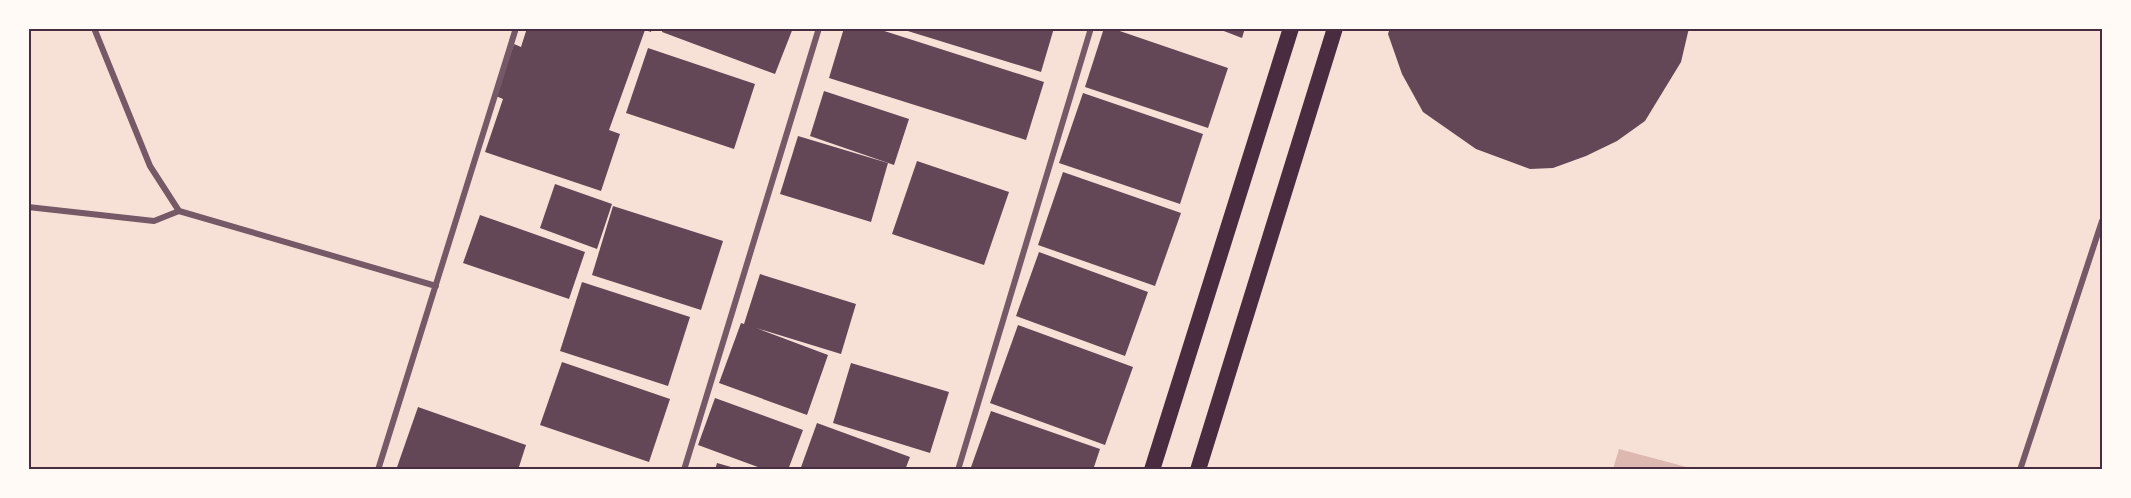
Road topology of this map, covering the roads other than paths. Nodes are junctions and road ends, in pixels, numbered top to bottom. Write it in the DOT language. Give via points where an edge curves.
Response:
graph roads {
  1 [pos="94,28"];
  2 [pos="516,28"];
  3 [pos="819,28"];
  4 [pos="1091,28"];
  5 [pos="1291,28"];
  6 [pos="1335,28"];
  7 [pos="28,207"];
  8 [pos="179,211"];
  9 [pos="2103,221"];
  10 [pos="436,286"];
  11 [pos="378,470"];
  12 [pos="684,470"];
  13 [pos="958,470"];
  14 [pos="1152,470"];
  15 [pos="1198,470"];
  16 [pos="2019,470"];
  1 -- 8 [label="street" via="150,166"];
  2 -- 10 [label="street"];
  3 -- 12 [label="street"];
  4 -- 13 [label="street"];
  5 -- 14 [label="highway"];
  6 -- 15 [label="highway"];
  7 -- 8 [label="street" via="154,220"];
  8 -- 10 [label="street"];
  9 -- 16 [label="street"];
  10 -- 11 [label="street"];
}
